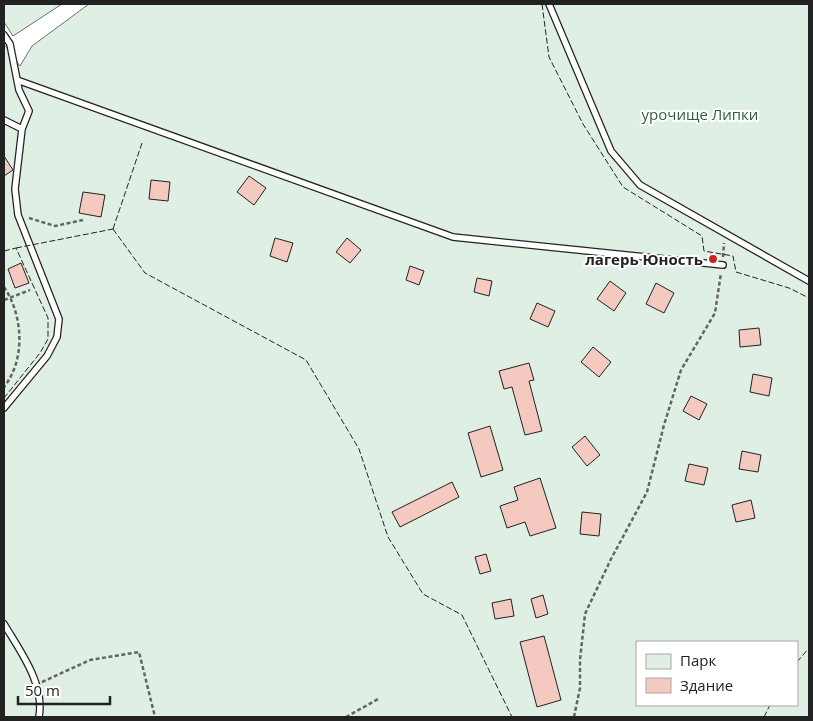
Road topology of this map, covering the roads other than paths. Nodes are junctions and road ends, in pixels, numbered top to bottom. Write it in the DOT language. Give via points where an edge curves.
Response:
graph roads {
  1 [pos="549,4"];
  2 [pos="4,35"];
  3 [pos="17,80"];
  4 [pos="4,120"];
  5 [pos="22,129"];
  6 [pos="722,265"];
  7 [pos="809,282"];
  8 [pos="4,408"];
  9 [pos="4,624"];
  10 [pos="39,717"];
  1 -- 7 [label="lane" via="611,151 640,185"];
  2 -- 3 [label="lane" via="10,44"];
  3 -- 5 [label="lane" via="29,111"];
  3 -- 6 [label="lane" via="453,237"];
  4 -- 5 [label="lane"];
  5 -- 8 [label="lane" via="15,189 18,215 59,320 57,337 47,356"];
  9 -- 10 [label="lane" via="39,691"];
}
